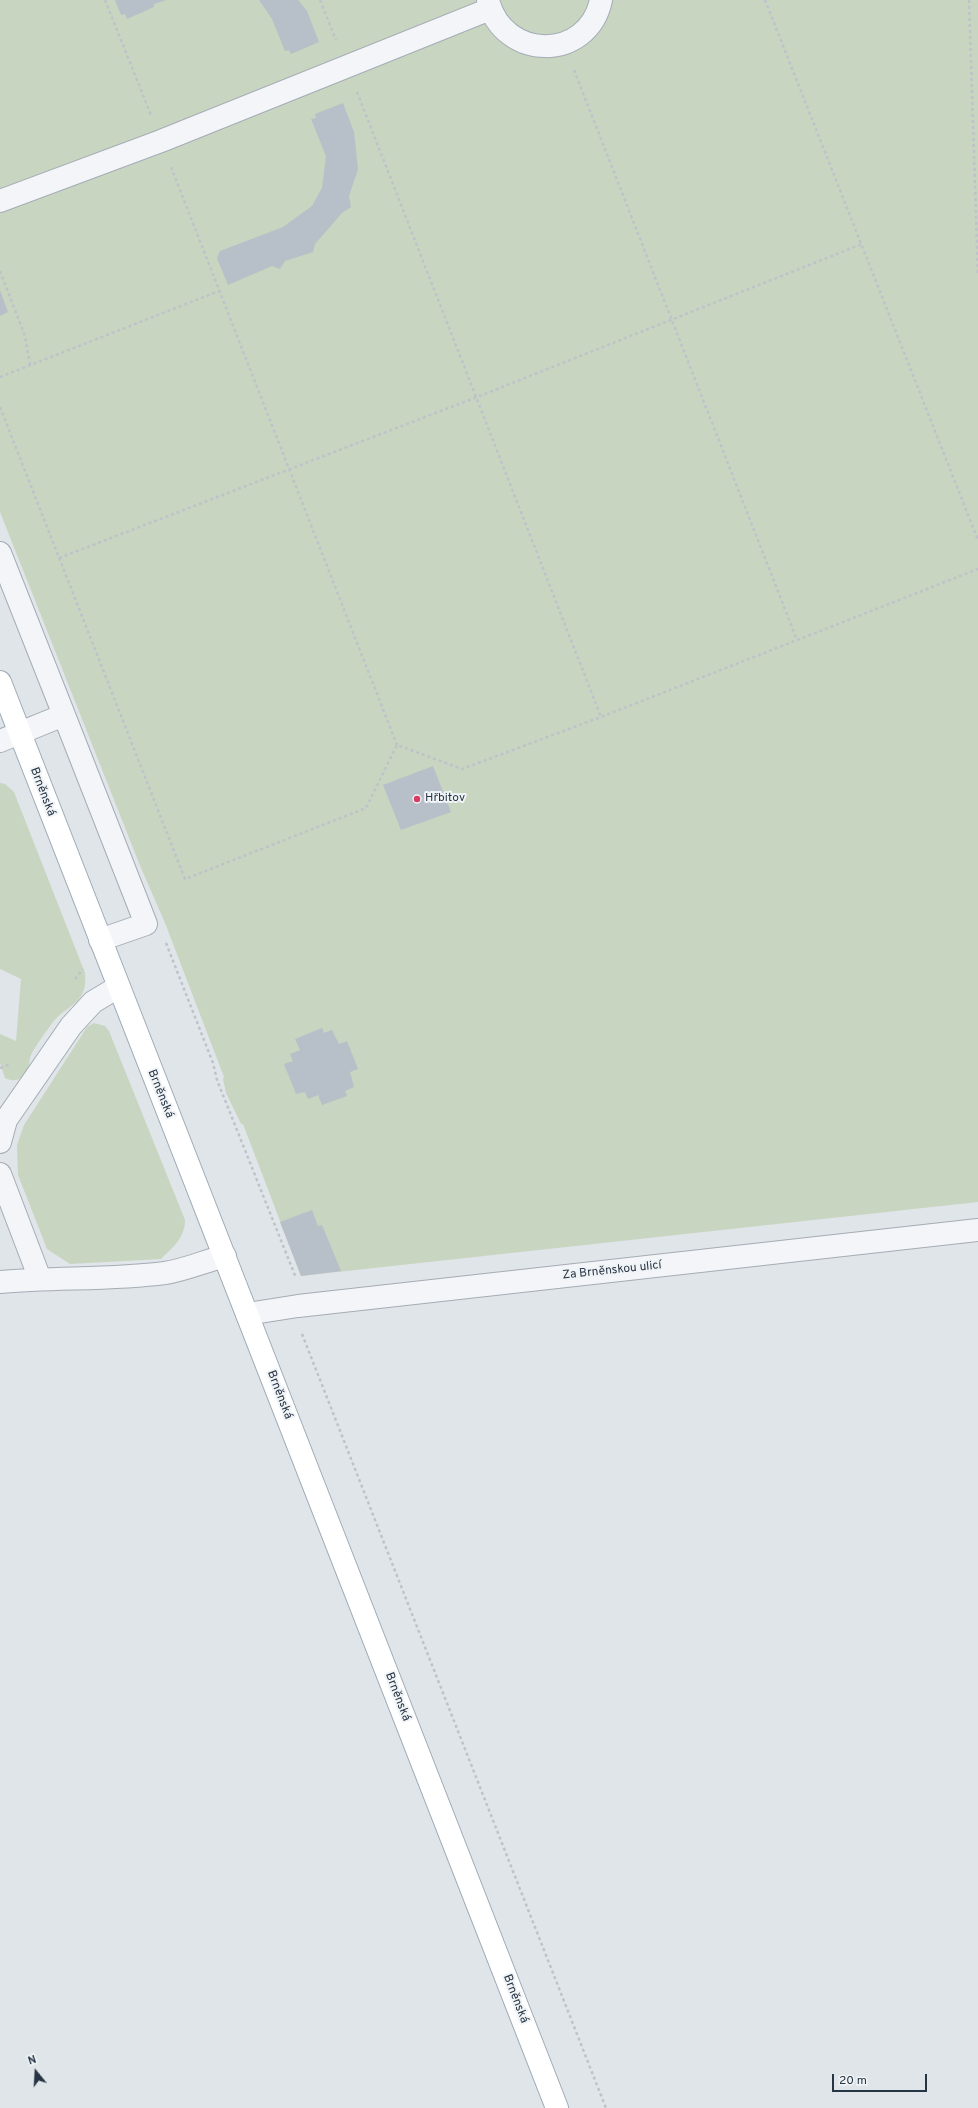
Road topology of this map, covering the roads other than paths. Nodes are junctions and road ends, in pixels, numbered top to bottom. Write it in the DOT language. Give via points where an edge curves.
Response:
graph roads {
  1 [pos="601,0"];
  2 [pos="489,4"];
  3 [pos="0,201"];
  4 [pos="0,552"];
  5 [pos="0,682"];
  6 [pos="64,715"];
  7 [pos="10,737"];
  8 [pos="100,940"];
  9 [pos="118,987"];
  10 [pos="3,1113"];
  11 [pos="0,1142"];
  12 [pos="0,1174"];
  13 [pos="978,1230"];
  14 [pos="224,1256"];
  15 [pos="40,1279"];
  16 [pos="0,1282"];
  17 [pos="247,1314"];
  18 [pos="558,2108"];
  1 -- 2 [label="lane" via="587,28 572,40 538,46 518,41 502,28"];
  2 -- 3 [label="lane" via="161,141"];
  4 -- 6 [label="lane"];
  5 -- 7 [label="main road, Brněnská"];
  6 -- 7 [label="lane"];
  6 -- 8 [label="lane" via="146,924"];
  7 -- 8 [label="main road, Brněnská"];
  8 -- 9 [label="main road, Brněnská"];
  9 -- 10 [label="lane" via="93,1002 71,1026"];
  9 -- 14 [label="main road, Brněnská"];
  10 -- 11 [label="lane"];
  12 -- 15 [label="lane"];
  13 -- 17 [label="lane, Za Brněnskou ulicí" via="298,1306"];
  14 -- 15 [label="lane" via="167,1272 98,1278"];
  14 -- 17 [label="main road, Brněnská"];
  15 -- 16 [label="lane"];
  17 -- 18 [label="main road, Brněnská"];
}
